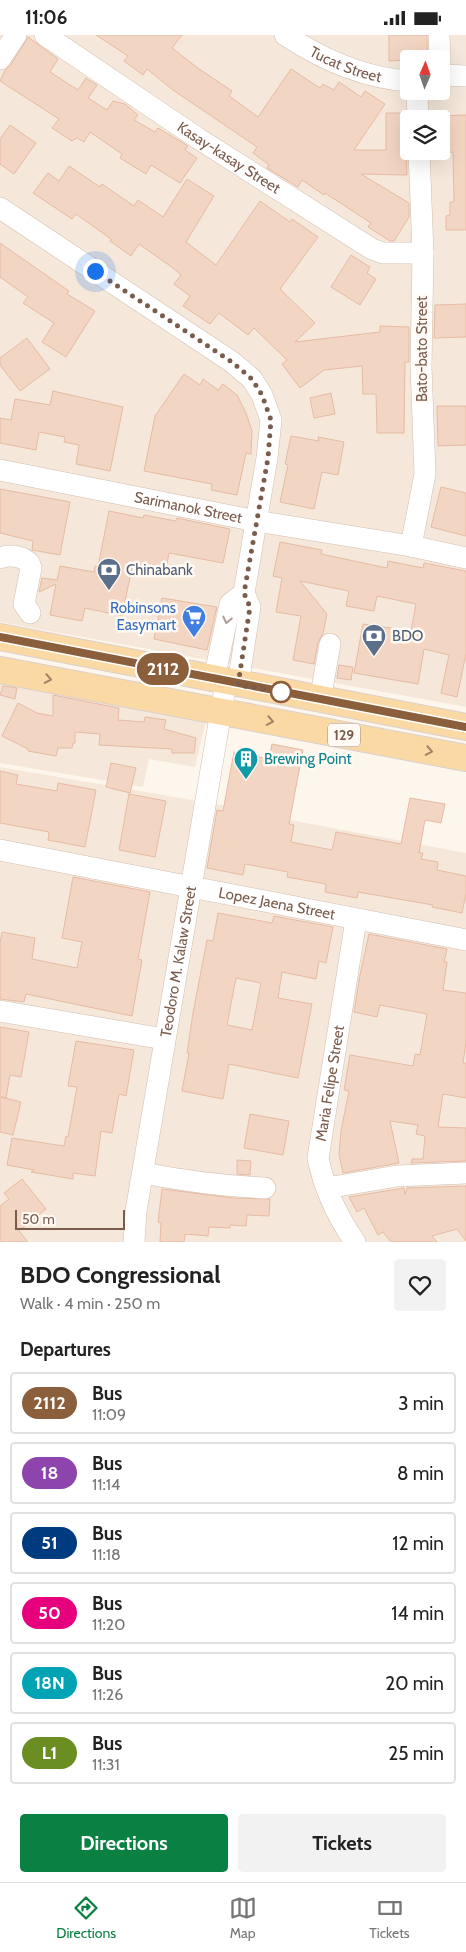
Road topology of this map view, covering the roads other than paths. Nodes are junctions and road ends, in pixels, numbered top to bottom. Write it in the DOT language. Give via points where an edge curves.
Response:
graph roads {
  1 [pos="16,35"];
  2 [pos="45,35"];
  3 [pos="285,35"];
  4 [pos="439,35"];
  5 [pos="440,50"];
  6 [pos="0,59"];
  7 [pos="450,75"];
  8 [pos="466,76"];
  9 [pos="400,80"];
  10 [pos="419,160"];
  11 [pos="0,208"];
  12 [pos="423,253"];
  13 [pos="0,470"];
  14 [pos="256,521"];
  15 [pos="411,546"];
  16 [pos="0,558"];
  17 [pos="466,558"];
  18 [pos="38,577"];
  19 [pos="30,613"];
  20 [pos="12,640"];
  21 [pos="330,644"];
  22 [pos="0,669"];
  23 [pos="226,682"];
  24 [pos="320,700"];
  25 [pos="222,712"];
  26 [pos="466,727"];
  27 [pos="466,758"];
  28 [pos="0,850"];
  29 [pos="190,888"];
  30 [pos="356,919"];
  31 [pos="466,940"];
  32 [pos="0,1011"];
  33 [pos="164,1039"];
  34 [pos="143,1173"];
  35 [pos="466,1173"];
  36 [pos="264,1188"];
  37 [pos="327,1188"];
  38 [pos="134,1242"];
  39 [pos="354,1242"];
  1 -- 6 [label="street"];
  2 -- 12 [label="street, Kasay-kasay Street" via="199,139 372,249 383,253"];
  3 -- 9 [label="street, Tucat Street" via="340,66"];
  4 -- 5 [label="street"];
  7 -- 8 [label="street"];
  10 -- 12 [label="street, Bato-bato Street"];
  11 -- 14 [label="street, Teodoro M. Kalaw Street" via="232,362 252,379 271,420 268,458"];
  12 -- 15 [label="street, Bato-bato Street" via="421,366 425,474"];
  13 -- 14 [label="street, Sarimanok Street"];
  14 -- 15 [label="street, Sarimanok Street"];
  14 -- 23 [label="street, Teodoro M. Kalaw Street" via="244,593 230,604"];
  15 -- 17 [label="street, Sarimanok Street"];
  16 -- 19 [label="street" via="7,556 30,562 24,604"];
  18 -- 19 [label="street"];
  19 -- 20 [label="street"];
  20 -- 23 [label="main road, 129"];
  21 -- 24 [label="street"];
  22 -- 25 [label="main road, 129, one-way"];
  23 -- 24 [label="main road, 129"];
  23 -- 25 [label="street, Teodoro M. Kalaw Street"];
  24 -- 26 [label="main road, 129"];
  25 -- 27 [label="main road, 129, one-way"];
  25 -- 29 [label="street, Teodoro M. Kalaw Street"];
  28 -- 29 [label="street, Lopez Jaena Street"];
  29 -- 30 [label="street, Lopez Jaena Street"];
  29 -- 33 [label="street, Teodoro M. Kalaw Street"];
  30 -- 31 [label="street, Lopez Jaena Street"];
  30 -- 37 [label="street, Maria Felipe Street" via="318,1158"];
  32 -- 33 [label="street"];
  33 -- 34 [label="street, Teodoro M. Kalaw Street"];
  34 -- 36 [label="street" via="186,1182"];
  34 -- 38 [label="street, Teodoro M. Kalaw Street"];
  35 -- 37 [label="street" via="397,1176"];
  37 -- 39 [label="street, Maria Felipe Street" via="341,1223"];
}
